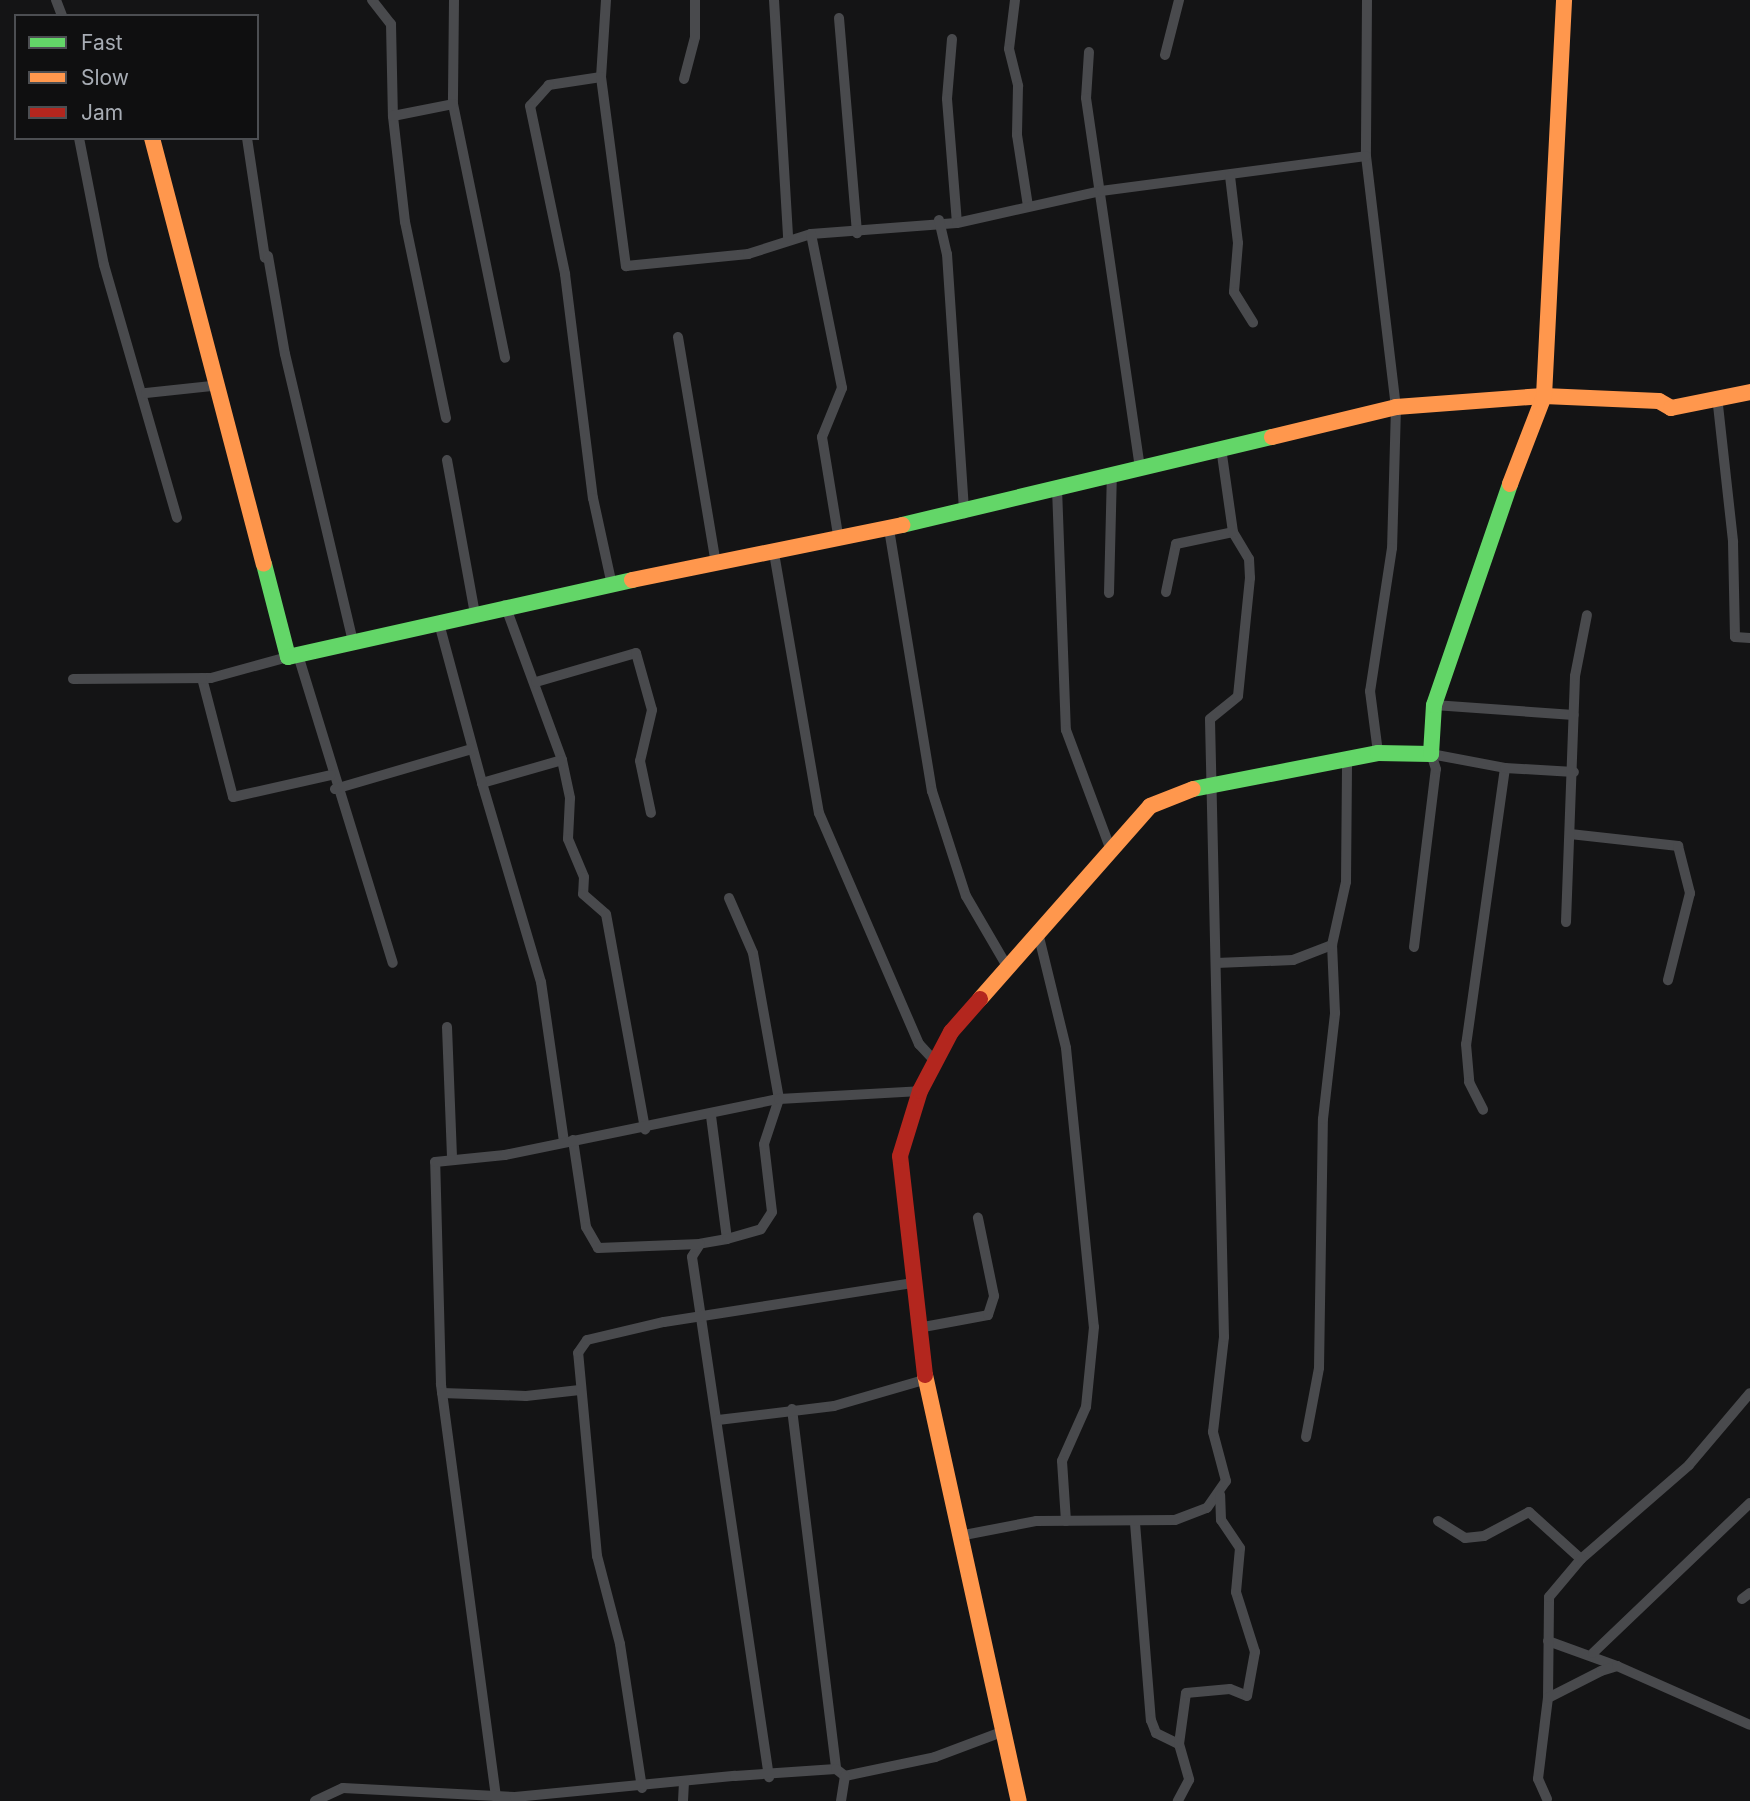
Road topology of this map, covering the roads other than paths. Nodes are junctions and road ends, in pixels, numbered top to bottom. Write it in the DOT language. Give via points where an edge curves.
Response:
graph roads {
  1 [pos="372,0"];
  2 [pos="454,0"];
  3 [pos="606,0"];
  4 [pos="695,0"];
  5 [pos="774,0"];
  6 [pos="1015,0"];
  7 [pos="1179,0"];
  8 [pos="1367,0"];
  9 [pos="1564,0"];
  10 [pos="839,18"];
  11 [pos="952,39"];
  12 [pos="1089,52"];
  13 [pos="1165,55"];
  14 [pos="601,77"];
  15 [pos="684,79"];
  16 [pos="453,104"];
  17 [pos="393,116"];
  18 [pos="79,140"];
  19 [pos="152,140"];
  20 [pos="247,140"];
  21 [pos="1366,156"];
  22 [pos="1230,176"];
  23 [pos="1101,191"];
  24 [pos="1028,206"];
  25 [pos="939,220"];
  26 [pos="957,223"];
  27 [pos="857,233"];
  28 [pos="811,234"];
  29 [pos="788,238"];
  30 [pos="1253,322"];
  31 [pos="678,337"];
  32 [pos="505,358"];
  33 [pos="212,386"];
  34 [pos="1750,392"];
  35 [pos="146,393"];
  36 [pos="1544,396"];
  37 [pos="1717,396"];
  38 [pos="1396,407"];
  39 [pos="446,418"];
  40 [pos="1221,448"];
  41 [pos="447,460"];
  42 [pos="1140,467"];
  43 [pos="1112,473"];
  44 [pos="1057,488"];
  45 [pos="964,513"];
  46 [pos="177,518"];
  47 [pos="889,529"];
  48 [pos="1233,532"];
  49 [pos="838,535"];
  50 [pos="774,553"];
  51 [pos="716,565"];
  52 [pos="612,584"];
  53 [pos="1166,592"];
  54 [pos="1110,593"];
  55 [pos="505,605"];
  56 [pos="475,614"];
  57 [pos="1587,615"];
  58 [pos="440,627"];
  59 [pos="1750,638"];
  60 [pos="354,641"];
  61 [pos="293,656"];
  62 [pos="202,678"];
  63 [pos="73,679"];
  64 [pos="536,682"];
  65 [pos="1434,705"];
  66 [pos="1574,715"];
  67 [pos="472,749"];
  68 [pos="1378,753"];
  69 [pos="1431,754"];
  70 [pos="562,760"];
  71 [pos="1347,762"];
  72 [pos="1505,768"];
  73 [pos="1574,772"];
  74 [pos="331,775"];
  75 [pos="1212,782"];
  76 [pos="482,783"];
  77 [pos="335,789"];
  78 [pos="651,813"];
  79 [pos="1570,834"];
  80 [pos="1109,845"];
  81 [pos="729,898"];
  82 [pos="1566,922"];
  83 [pos="1039,937"];
  84 [pos="1332,945"];
  85 [pos="1414,947"];
  86 [pos="393,963"];
  87 [pos="1216,963"];
  88 [pos="1008,968"];
  89 [pos="1668,980"];
  90 [pos="447,1027"];
  91 [pos="935,1061"];
  92 [pos="920,1091"];
  93 [pos="779,1099"];
  94 [pos="1483,1110"];
  95 [pos="711,1116"];
  96 [pos="645,1129"];
  97 [pos="569,1140"];
  98 [pos="452,1158"];
  99 [pos="978,1218"];
  100 [pos="727,1239"];
  101 [pos="700,1244"];
  102 [pos="912,1283"];
  103 [pos="703,1315"];
  104 [pos="918,1328"];
  105 [pos="927,1380"];
  106 [pos="580,1390"];
  107 [pos="1750,1392"];
  108 [pos="442,1393"];
  109 [pos="792,1409"];
  110 [pos="718,1420"];
  111 [pos="1306,1437"];
  112 [pos="1220,1495"];
  113 [pos="1750,1503"];
  114 [pos="1066,1521"];
  115 [pos="1438,1521"];
  116 [pos="1135,1522"];
  117 [pos="959,1536"];
  118 [pos="1581,1559"];
  119 [pos="1548,1641"];
  120 [pos="1593,1653"];
  121 [pos="1617,1666"];
  122 [pos="1548,1698"];
  123 [pos="1750,1725"];
  124 [pos="1004,1731"];
  125 [pos="1179,1744"];
  126 [pos="841,1773"];
  127 [pos="769,1777"];
  128 [pos="684,1781"];
  129 [pos="642,1788"];
  130 [pos="496,1797"];
  131 [pos="528,1799"];
  132 [pos="1547,1799"];
  133 [pos="315,1801"];
  134 [pos="683,1801"];
  135 [pos="841,1801"];
  136 [pos="1018,1801"];
  137 [pos="1178,1801"];
  1 -- 17 [label="street" via="391,24"];
  2 -- 16 [label="street"];
  3 -- 14 [label="street"];
  4 -- 15 [label="street" via="695,37"];
  5 -- 29 [label="street"];
  6 -- 24 [label="street" via="1009,49 1018,86 1017,135"];
  7 -- 13 [label="street"];
  8 -- 21 [label="street"];
  9 -- 36 [label="street"];
  10 -- 27 [label="street"];
  11 -- 26 [label="street" via="947,99"];
  12 -- 23 [label="street" via="1086,98"];
  14 -- 29 [label="street" via="626,266 748,254"];
  14 -- 52 [label="street" via="550,85 530,106 563,262 593,498"];
  16 -- 17 [label="street"];
  16 -- 32 [label="street"];
  17 -- 39 [label="street" via="405,222"];
  18 -- 35 [label="street" via="104,265"];
  19 -- 33 [label="street"];
  20 -- 60 [label="street" via="266,257"];
  21 -- 22 [label="street"];
  21 -- 38 [label="street"];
  22 -- 23 [label="street"];
  22 -- 30 [label="street" via="1238,243 1234,292"];
  23 -- 24 [label="street"];
  23 -- 42 [label="street"];
  24 -- 26 [label="street"];
  25 -- 26 [label="street"];
  25 -- 27 [label="street"];
  25 -- 45 [label="street" via="948,268"];
  27 -- 28 [label="street"];
  28 -- 29 [label="street"];
  28 -- 49 [label="street" via="842,388 822,438"];
  31 -- 51 [label="street"];
  33 -- 35 [label="street"];
  33 -- 61 [label="street"];
  34 -- 37 [label="street"];
  35 -- 46 [label="street"];
  36 -- 37 [label="street" via="1659,401 1671,408"];
  36 -- 38 [label="street"];
  36 -- 65 [label="street" via="1469,589"];
  37 -- 59 [label="street" via="1725,441 1735,637"];
  38 -- 40 [label="street"];
  38 -- 68 [label="street" via="1392,548 1370,691"];
  40 -- 42 [label="street"];
  40 -- 48 [label="street"];
  41 -- 56 [label="street"];
  42 -- 43 [label="street"];
  43 -- 44 [label="street"];
  43 -- 54 [label="street"];
  44 -- 45 [label="street"];
  44 -- 80 [label="street" via="1066,730"];
  45 -- 47 [label="street"];
  47 -- 49 [label="street"];
  47 -- 88 [label="street" via="932,791 966,896"];
  48 -- 53 [label="street" via="1176,544"];
  48 -- 75 [label="street" via="1249,559 1250,578 1238,696 1210,719"];
  49 -- 50 [label="street"];
  50 -- 51 [label="street"];
  50 -- 91 [label="street" via="819,813 919,1044"];
  51 -- 52 [label="street"];
  52 -- 55 [label="street"];
  55 -- 56 [label="street"];
  55 -- 64 [label="street"];
  56 -- 58 [label="street"];
  57 -- 66 [label="street"];
  58 -- 60 [label="street"];
  58 -- 67 [label="street"];
  60 -- 61 [label="street"];
  61 -- 62 [label="street"];
  61 -- 74 [label="street"];
  62 -- 63 [label="street"];
  62 -- 74 [label="street" via="233,797"];
  64 -- 70 [label="street"];
  64 -- 78 [label="street" via="636,653 652,710 639,761"];
  65 -- 66 [label="street"];
  65 -- 69 [label="street"];
  66 -- 73 [label="street"];
  67 -- 76 [label="street"];
  67 -- 77 [label="street"];
  68 -- 69 [label="street"];
  68 -- 71 [label="street"];
  69 -- 72 [label="street"];
  69 -- 85 [label="street" via="1436,769"];
  70 -- 76 [label="street"];
  70 -- 96 [label="street" via="570,798 568,839 584,877 583,894 606,914"];
  71 -- 75 [label="street"];
  71 -- 84 [label="street" via="1344,904"];
  72 -- 73 [label="street"];
  72 -- 94 [label="street" via="1465,1044 1469,1083"];
  73 -- 79 [label="street"];
  74 -- 77 [label="street"];
  75 -- 80 [label="street" via="1150,806"];
  75 -- 87 [label="street"];
  76 -- 97 [label="street" via="541,982"];
  77 -- 86 [label="street"];
  79 -- 82 [label="street"];
  79 -- 89 [label="street" via="1678,846 1690,893"];
  80 -- 83 [label="street"];
  81 -- 93 [label="street" via="753,953"];
  83 -- 88 [label="street"];
  83 -- 114 [label="street" via="1066,1048 1094,1327 1086,1407 1062,1461"];
  84 -- 87 [label="street" via="1293,960"];
  84 -- 111 [label="street" via="1335,1013 1316,1269 1319,1368"];
  87 -- 112 [label="street" via="1224,1337 1213,1432 1225,1468"];
  88 -- 91 [label="street" via="958,1023"];
  90 -- 98 [label="street"];
  91 -- 92 [label="street"];
  92 -- 93 [label="street"];
  92 -- 102 [label="street" via="900,1156"];
  93 -- 95 [label="street"];
  93 -- 100 [label="street" via="764,1144 772,1212 761,1229"];
  95 -- 96 [label="street"];
  95 -- 100 [label="street"];
  96 -- 97 [label="street"];
  97 -- 98 [label="street"];
  97 -- 101 [label="street" via="586,1227 598,1248"];
  98 -- 108 [label="street" via="435,1162 433,1201"];
  99 -- 104 [label="street" via="994,1296 988,1315"];
  100 -- 101 [label="street"];
  101 -- 103 [label="street" via="692,1257"];
  102 -- 103 [label="street"];
  102 -- 104 [label="street"];
  103 -- 106 [label="street" via="587,1340 578,1353"];
  103 -- 110 [label="street"];
  104 -- 105 [label="street"];
  105 -- 109 [label="street" via="834,1406"];
  105 -- 117 [label="street"];
  106 -- 108 [label="street" via="526,1396"];
  106 -- 129 [label="street" via="597,1556 620,1643"];
  107 -- 118 [label="street" via="1689,1465"];
  108 -- 130 [label="street"];
  109 -- 110 [label="street"];
  109 -- 126 [label="street"];
  110 -- 127 [label="street"];
  112 -- 116 [label="street" via="1191,1516"];
  112 -- 125 [label="street" via="1221,1520 1240,1548 1236,1592 1255,1652 1247,1696 1230,1689 1186,1693"];
  113 -- 120 [label="street"];
  114 -- 116 [label="street"];
  114 -- 117 [label="street"];
  115 -- 118 [label="street" via="1465,1538 1484,1536 1529,1512"];
  116 -- 125 [label="street" via="1152,1725"];
  117 -- 124 [label="street"];
  118 -- 119 [label="street" via="1549,1597"];
  119 -- 120 [label="street"];
  119 -- 122 [label="street"];
  120 -- 121 [label="street"];
  121 -- 122 [label="street"];
  121 -- 123 [label="street"];
  122 -- 132 [label="street" via="1538,1779"];
  124 -- 126 [label="street" via="935,1757"];
  124 -- 136 [label="street"];
  125 -- 137 [label="street" via="1189,1780"];
  126 -- 127 [label="street"];
  126 -- 135 [label="street"];
  127 -- 128 [label="street"];
  128 -- 129 [label="street"];
  128 -- 134 [label="street"];
  129 -- 131 [label="street"];
  130 -- 131 [label="street"];
  130 -- 133 [label="street" via="343,1788"];
}
